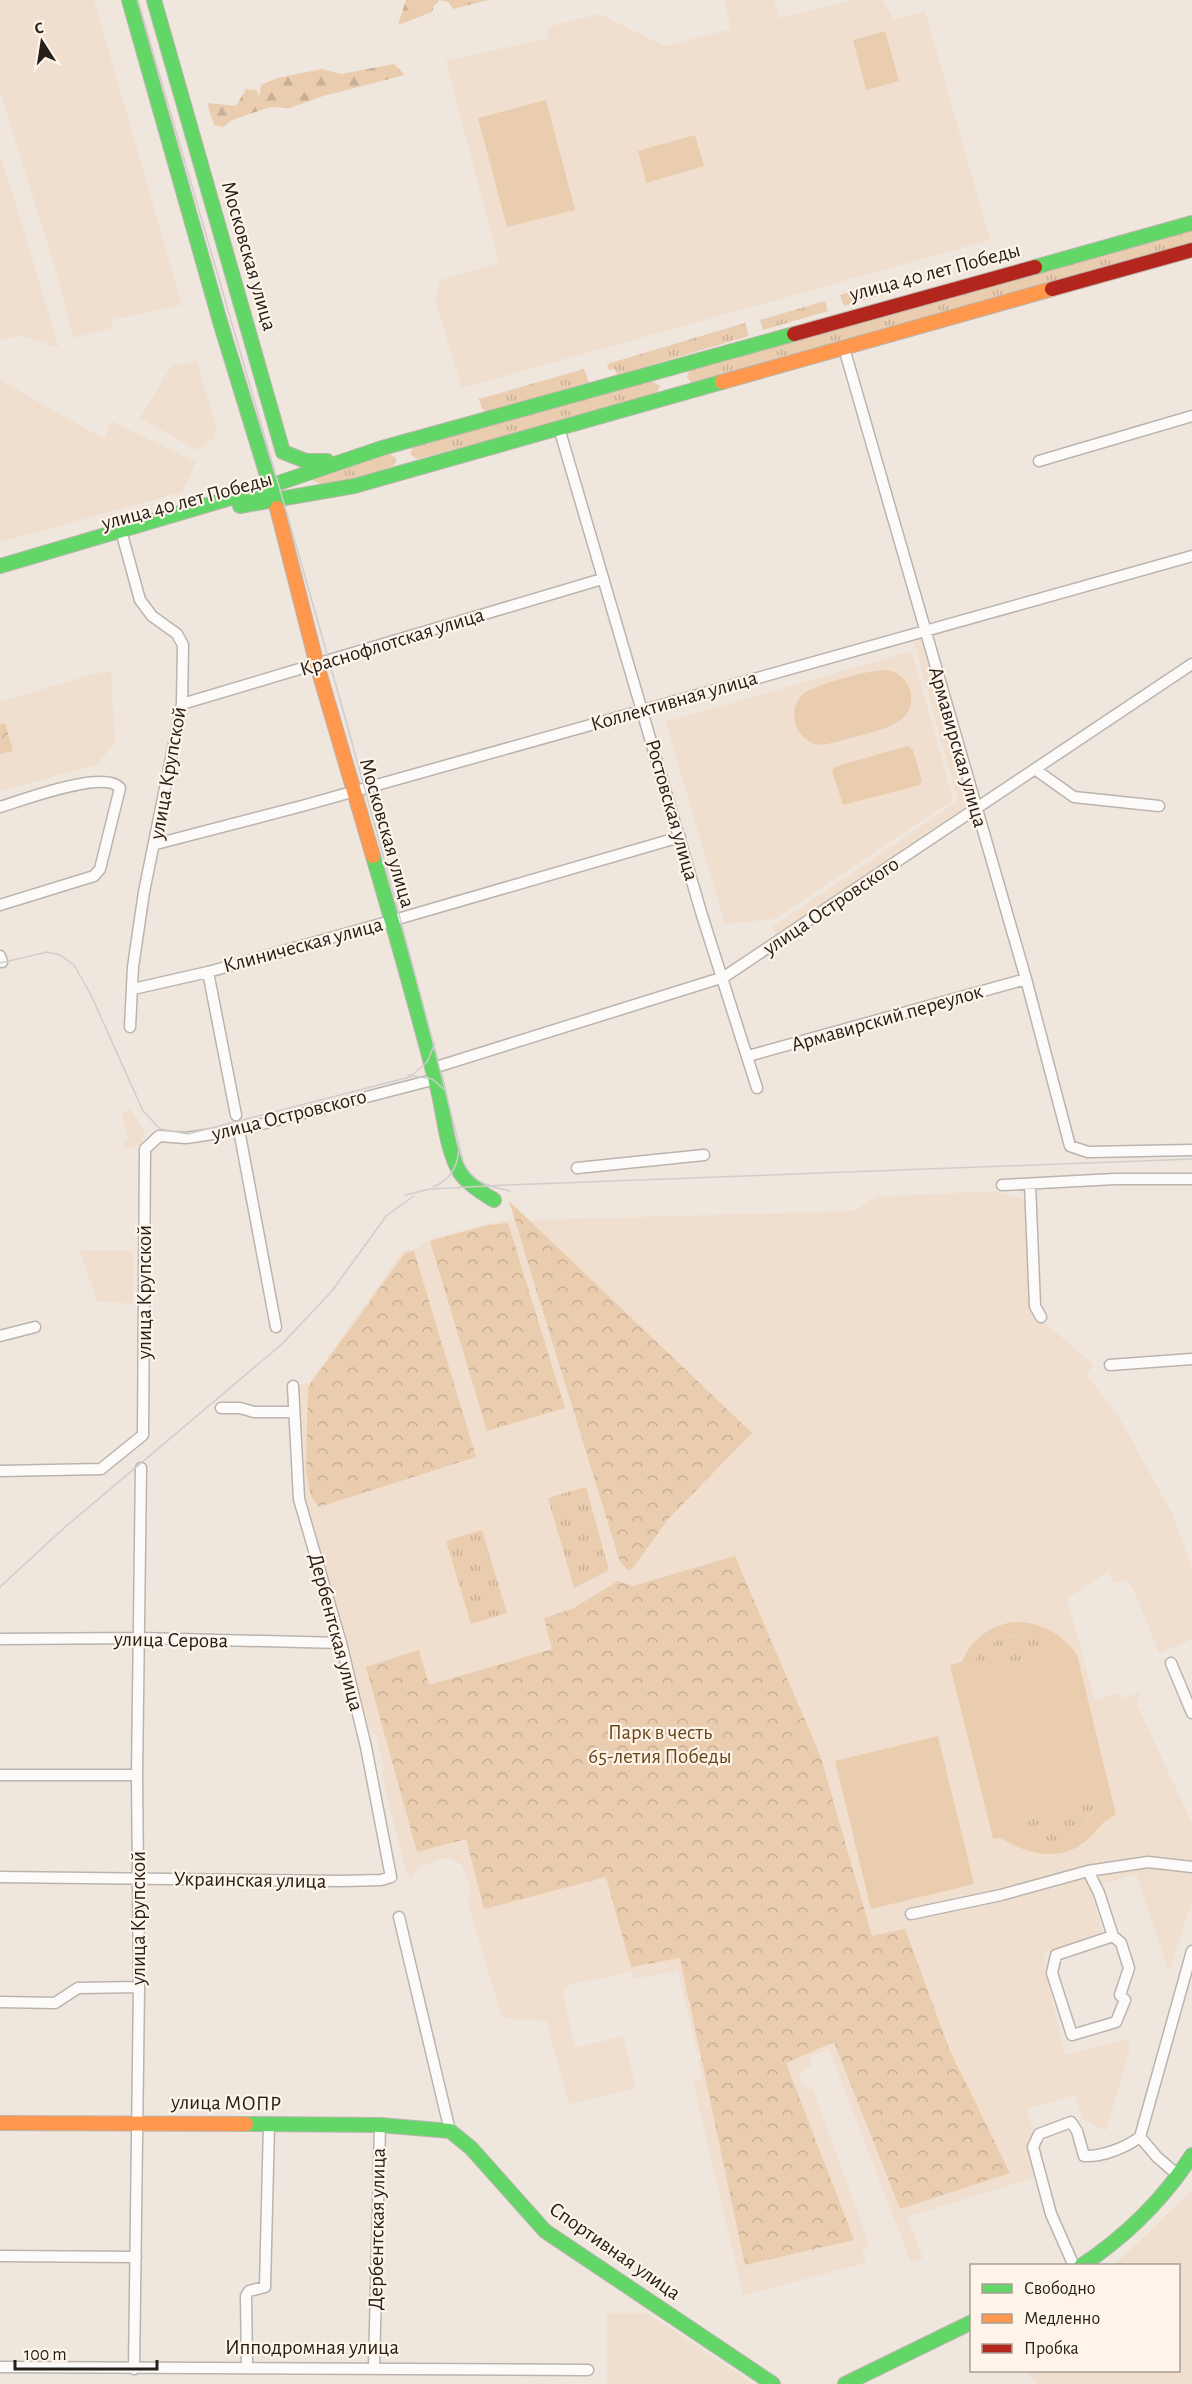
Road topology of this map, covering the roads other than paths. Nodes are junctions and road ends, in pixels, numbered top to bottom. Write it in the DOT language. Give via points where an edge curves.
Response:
graph roads {
  1 [pos="129,0"];
  2 [pos="154,0"];
  3 [pos="1192,223"];
  4 [pos="1192,250"];
  5 [pos="844,348"];
  6 [pos="689,364"];
  7 [pos="648,375"];
  8 [pos="697,389"];
  9 [pos="656,401"];
  10 [pos="1192,416"];
  11 [pos="559,428"];
  12 [pos="414,439"];
  13 [pos="354,456"];
  14 [pos="1039,461"];
  15 [pos="261,462"];
  16 [pos="422,466"];
  17 [pos="272,492"];
  18 [pos="229,499"];
  19 [pos="123,538"];
  20 [pos="1192,556"];
  21 [pos="0,566"];
  22 [pos="0,575"];
  23 [pos="602,579"];
  24 [pos="926,631"];
  25 [pos="1192,664"];
  26 [pos="317,665"];
  27 [pos="182,704"];
  28 [pos="643,710"];
  29 [pos="1036,770"];
  30 [pos="354,791"];
  31 [pos="1159,806"];
  32 [pos="0,807"];
  33 [pos="975,809"];
  34 [pos="680,837"];
  35 [pos="156,844"];
  36 [pos="0,905"];
  37 [pos="392,921"];
  38 [pos="208,972"];
  39 [pos="724,977"];
  40 [pos="1026,979"];
  41 [pos="133,989"];
  42 [pos="130,1027"];
  43 [pos="748,1056"];
  44 [pos="434,1073"];
  45 [pos="757,1088"];
  46 [pos="236,1115"];
  47 [pos="239,1130"];
  48 [pos="145,1149"];
  49 [pos="1192,1150"];
  50 [pos="704,1155"];
  51 [pos="577,1168"];
  52 [pos="1192,1179"];
  53 [pos="1030,1184"];
  54 [pos="1002,1185"];
  55 [pos="494,1200"];
  56 [pos="1041,1317"];
  57 [pos="35,1327"];
  58 [pos="276,1327"];
  59 [pos="0,1336"];
  60 [pos="1192,1359"];
  61 [pos="1110,1365"];
  62 [pos="293,1386"];
  63 [pos="221,1408"];
  64 [pos="294,1412"];
  65 [pos="141,1468"];
  66 [pos="0,1471"];
  67 [pos="0,1638"];
  68 [pos="140,1638"];
  69 [pos="341,1643"];
  70 [pos="1171,1663"];
  71 [pos="1192,1713"];
  72 [pos="0,1775"];
  73 [pos="137,1775"];
  74 [pos="1192,1867"];
  75 [pos="1088,1871"];
  76 [pos="0,1877"];
  77 [pos="391,1877"];
  78 [pos="138,1879"];
  79 [pos="910,1914"];
  80 [pos="399,1917"];
  81 [pos="1113,1936"];
  82 [pos="1192,1951"];
  83 [pos="139,1987"];
  84 [pos="0,2002"];
  85 [pos="0,2123"];
  86 [pos="138,2123"];
  87 [pos="269,2124"];
  88 [pos="380,2125"];
  89 [pos="450,2131"];
  90 [pos="1140,2137"];
  91 [pos="1192,2155"];
  92 [pos="1179,2176"];
  93 [pos="0,2256"];
  94 [pos="135,2257"];
  95 [pos="1074,2264"];
  96 [pos="1083,2264"];
  97 [pos="970,2323"];
  98 [pos="0,2367"];
  99 [pos="134,2368"];
  100 [pos="247,2368"];
  101 [pos="374,2368"];
  102 [pos="588,2370"];
  103 [pos="877,2375"];
  104 [pos="857,2383"];
  105 [pos="773,2384"];
  1 -- 15 [label="main road, Московская улица"];
  2 -- 13 [label="main road, Московская улица" via="283,452 315,462"];
  3 -- 6 [label="main road, улица 40 лет Победы"];
  4 -- 5 [label="main road, улица 40 лет Победы"];
  5 -- 8 [label="main road, улица 40 лет Победы"];
  5 -- 24 [label="street, Армавирская улица"];
  6 -- 7 [label="main road, улица 40 лет Победы"];
  6 -- 8 [label="main road" via="680,374 680,381"];
  7 -- 9 [label="main road" via="666,383 667,390"];
  7 -- 12 [label="main road, улица 40 лет Победы"];
  8 -- 9 [label="main road, улица 40 лет Победы"];
  9 -- 11 [label="main road, улица 40 лет Победы"];
  10 -- 14 [label="street"];
  11 -- 16 [label="main road, улица 40 лет Победы"];
  11 -- 23 [label="street, Ростовская улица"];
  12 -- 13 [label="main road, улица 40 лет Победы"];
  12 -- 16 [label="main road" via="407,458"];
  13 -- 17 [label="main road, улица 40 лет Победы"];
  15 -- 17 [label="main road, Московская улица"];
  15 -- 18 [label="main road" via="256,481"];
  16 -- 17 [label="main road, улица 40 лет Победы" via="330,492"];
  17 -- 18 [label="main road, улица 40 лет Победы"];
  17 -- 19 [label="main road, улица 40 лет Победы"];
  17 -- 26 [label="main road, Московская улица"];
  18 -- 21 [label="main road, улица 40 лет Победы"];
  19 -- 22 [label="main road, улица 40 лет Победы"];
  19 -- 27 [label="street, улица Крупской" via="140,600 152,616 177,634 183,645"];
  20 -- 24 [label="street, Коллективная улица"];
  23 -- 26 [label="street, Краснофлотская улица"];
  23 -- 28 [label="street, Ростовская улица"];
  24 -- 28 [label="street, Коллективная улица"];
  24 -- 33 [label="street, Армавирская улица"];
  25 -- 29 [label="street, улица Островского"];
  26 -- 27 [label="street, Краснофлотская улица"];
  26 -- 30 [label="main road, Московская улица"];
  27 -- 35 [label="street, улица Крупской"];
  28 -- 30 [label="street, Коллективная улица"];
  28 -- 34 [label="street, Ростовская улица"];
  29 -- 31 [label="street" via="1074,797"];
  29 -- 33 [label="street, улица Островского"];
  30 -- 35 [label="street, Коллективная улица"];
  30 -- 37 [label="main road, Московская улица"];
  32 -- 36 [label="street" via="87,782 109,781 120,788 100,869 94,876"];
  33 -- 39 [label="street, улица Островского"];
  33 -- 40 [label="street, Армавирская улица"];
  34 -- 37 [label="street, Клиническая улица"];
  34 -- 39 [label="street, Ростовская улица"];
  35 -- 41 [label="street, улица Крупской" via="144,892"];
  37 -- 38 [label="street, Клиническая улица"];
  37 -- 44 [label="main road, Московская улица"];
  38 -- 41 [label="street, Клиническая улица"];
  38 -- 46 [label="street"];
  39 -- 43 [label="street, Ростовская улица"];
  39 -- 44 [label="street, улица Островского"];
  40 -- 43 [label="street, Армавирский переулок"];
  40 -- 49 [label="street, Армавирская улица" via="1070,1146 1088,1152"];
  41 -- 42 [label="street, улица Крупской"];
  43 -- 45 [label="street, Ростовская улица"];
  44 -- 47 [label="street, улица Островского"];
  44 -- 55 [label="main road, Московская улица" via="460,1173"];
  47 -- 48 [label="street, улица Островского" via="186,1138 159,1136"];
  47 -- 58 [label="street"];
  48 -- 66 [label="street, улица Крупской" via="144,1435 101,1469"];
  50 -- 51 [label="street"];
  52 -- 53 [label="street"];
  53 -- 54 [label="street"];
  53 -- 56 [label="street" via="1035,1306"];
  57 -- 59 [label="street"];
  60 -- 61 [label="street"];
  62 -- 64 [label="street, Дербентская улица"];
  63 -- 64 [label="street"];
  64 -- 69 [label="street, Дербентская улица" via="299,1499"];
  65 -- 68 [label="street, улица Крупской"];
  67 -- 68 [label="street, улица Серова"];
  68 -- 69 [label="street, улица Серова"];
  68 -- 73 [label="street, улица Крупской"];
  69 -- 77 [label="street, Дербентская улица"];
  70 -- 71 [label="street"];
  72 -- 73 [label="street"];
  73 -- 78 [label="street, улица Крупской"];
  74 -- 75 [label="street" via="1148,1862"];
  75 -- 79 [label="street"];
  75 -- 81 [label="street"];
  76 -- 78 [label="street, Украинская улица"];
  77 -- 78 [label="street, Украинская улица" via="342,1881"];
  78 -- 83 [label="street, улица Крупской"];
  80 -- 89 [label="street"];
  81 -- 81 [label="street" via="1121,1943 1129,1968 1120,1995 1125,2001 1116,2022 1072,2035 1052,1973 1056,1955"];
  82 -- 90 [label="street"];
  83 -- 84 [label="street" via="78,1988 55,2003"];
  83 -- 86 [label="street, улица Крупской"];
  85 -- 86 [label="main road, улица МОПР"];
  86 -- 87 [label="main road, улица МОПР"];
  86 -- 94 [label="street, улица Крупской"];
  87 -- 88 [label="main road, улица МОПР"];
  87 -- 100 [label="street" via="265,2287 249,2291 246,2296"];
  88 -- 89 [label="main road, улица МОПР"];
  88 -- 101 [label="street, Дербентская улица"];
  89 -- 105 [label="main road, Спортивная улица" via="461,2137 545,2231"];
  90 -- 92 [label="street"];
  90 -- 95 [label="street" via="1129,2145 1093,2157 1083,2156 1071,2122 1039,2134 1033,2147 1051,2214"];
  91 -- 92 [label="main road"];
  92 -- 96 [label="main road" via="1131,2228"];
  93 -- 94 [label="street"];
  94 -- 99 [label="street, улица Крупской"];
  97 -- 103 [label="main road"];
  98 -- 99 [label="street, Ипподромная улица"];
  99 -- 100 [label="street, Ипподромная улица"];
  100 -- 101 [label="street, Ипподромная улица"];
  101 -- 102 [label="street, Ипподромная улица"];
  103 -- 104 [label="main road"];
}
